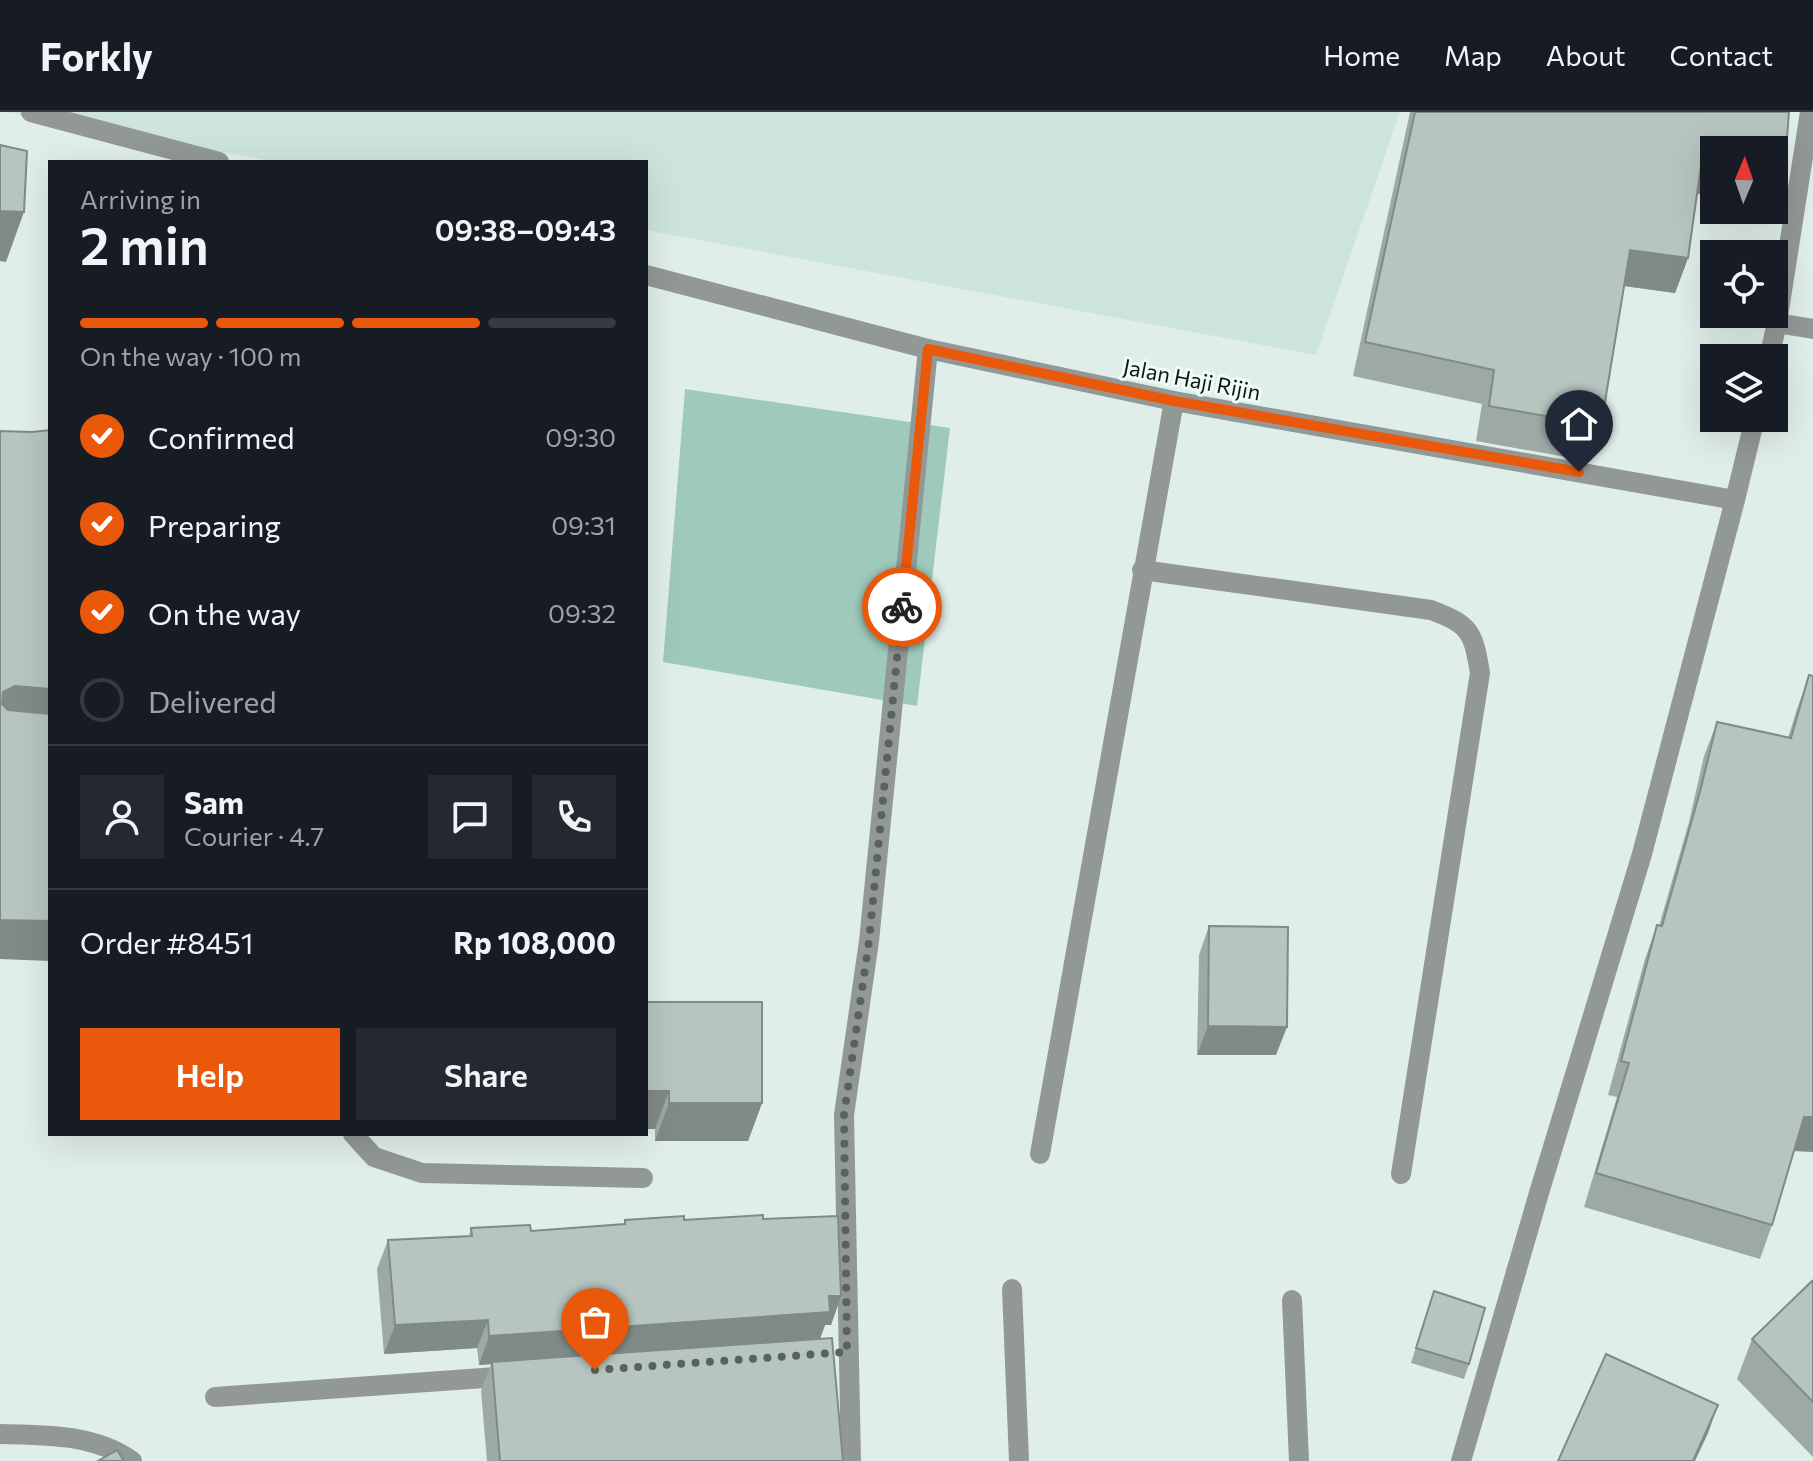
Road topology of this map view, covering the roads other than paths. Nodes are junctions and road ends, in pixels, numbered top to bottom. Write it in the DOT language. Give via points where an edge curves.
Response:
graph roads {
  1 [pos="31,112"];
  2 [pos="1810,112"];
  3 [pos="211,160"];
  4 [pos="1788,253"];
  5 [pos="648,276"];
  6 [pos="1788,325"];
  7 [pos="1813,329"];
  8 [pos="928,349"];
  9 [pos="1174,401"];
  10 [pos="1752,432"];
  11 [pos="1735,500"];
  12 [pos="1142,570"];
  13 [pos="355,1136"];
  14 [pos="1040,1154"];
  15 [pos="1401,1174"];
  16 [pos="643,1178"];
  17 [pos="1012,1289"];
  18 [pos="1292,1300"];
  19 [pos="531,1374"];
  20 [pos="215,1397"];
  21 [pos="0,1434"];
  22 [pos="132,1461"];
  23 [pos="851,1461"];
  24 [pos="1019,1461"];
  25 [pos="1299,1461"];
  26 [pos="1461,1461"];
  1 -- 3 [label="street"];
  2 -- 4 [label="street"];
  5 -- 8 [label="street, Jalan Haji Rijin"];
  6 -- 7 [label="street"];
  8 -- 9 [label="street, Jalan Haji Rijin"];
  8 -- 23 [label="street" via="869,941 844,1115 840,1352"];
  9 -- 11 [label="street, Jalan Haji Rijin"];
  9 -- 12 [label="street"];
  10 -- 11 [label="street"];
  11 -- 26 [label="street" via="1642,854"];
  12 -- 14 [label="street"];
  12 -- 15 [label="street" via="1431,610 1455,619 1474,639 1480,673"];
  13 -- 16 [label="street" via="374,1157 422,1173"];
  17 -- 24 [label="street"];
  18 -- 25 [label="street"];
  19 -- 20 [label="street"];
  21 -- 22 [label="street" via="76,1438 116,1450"];
}
